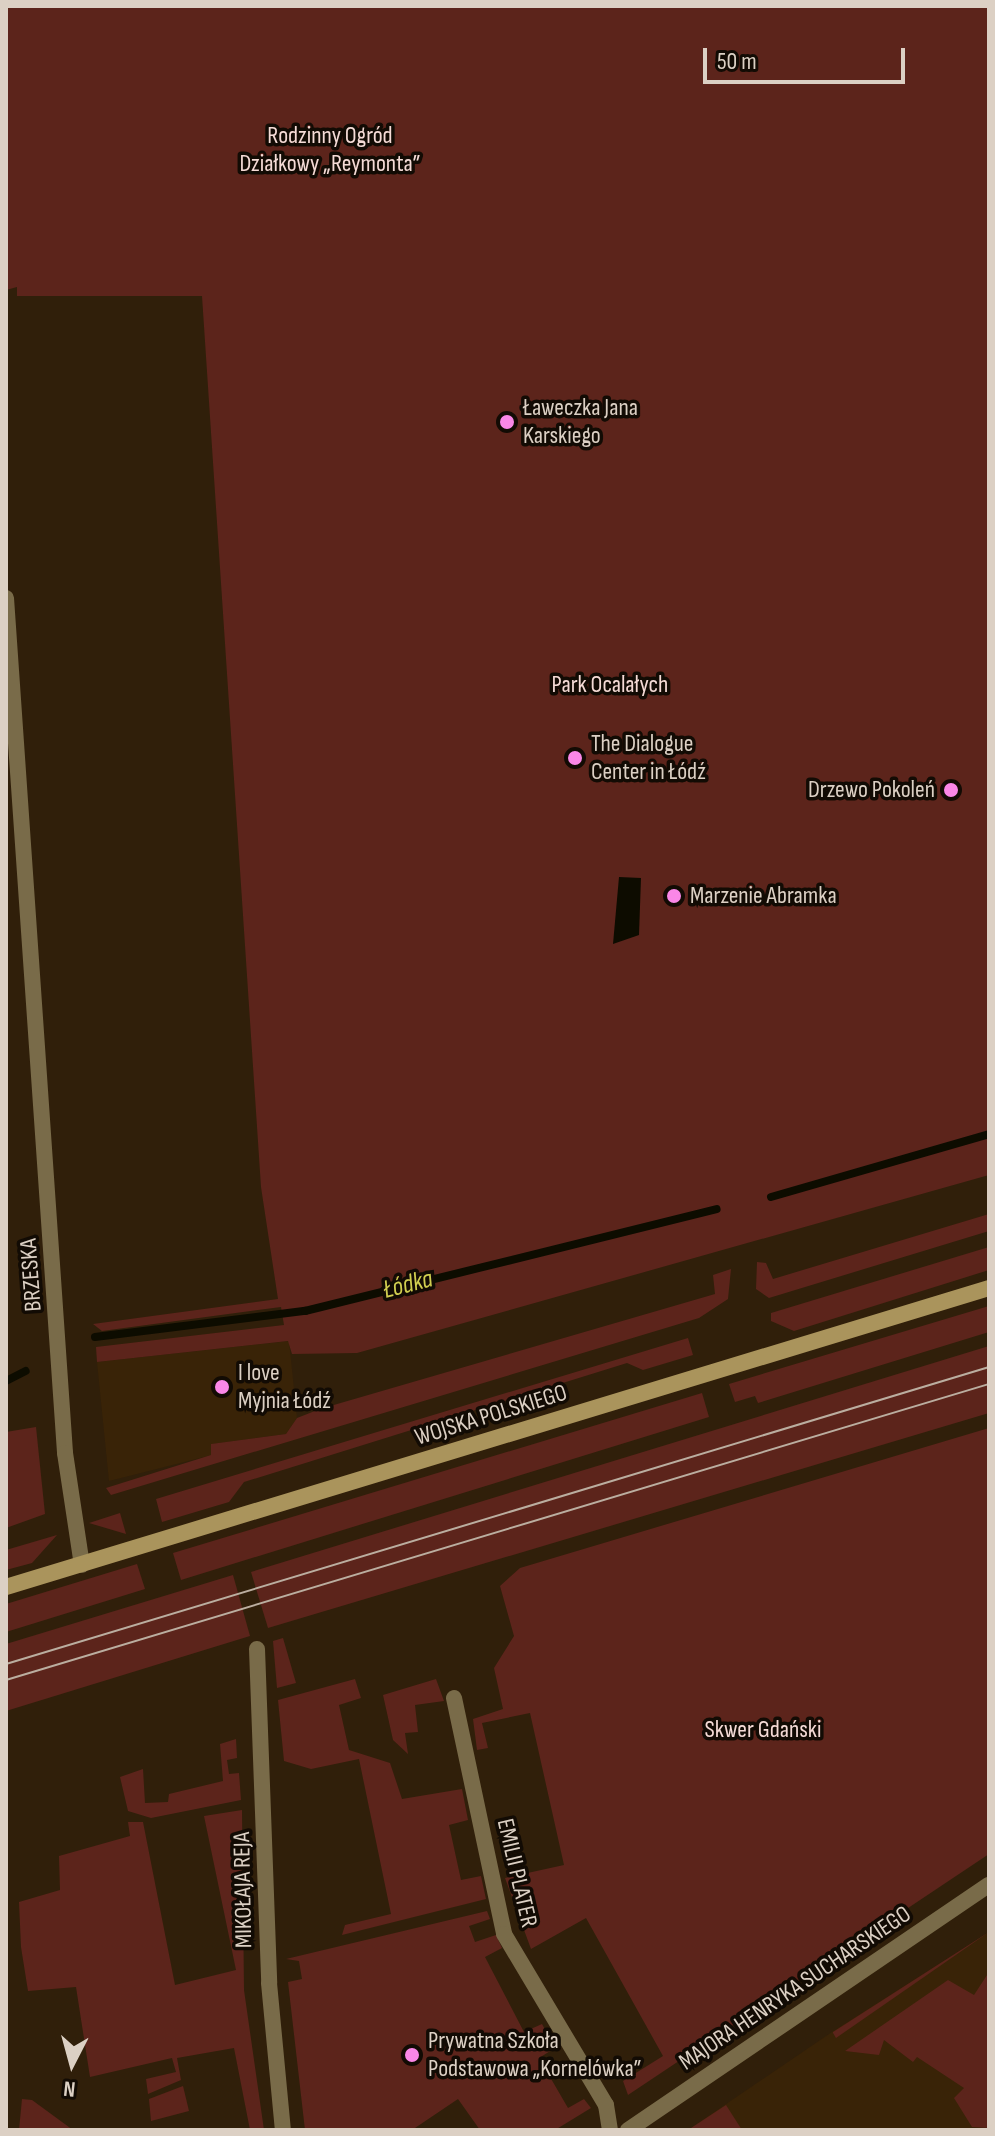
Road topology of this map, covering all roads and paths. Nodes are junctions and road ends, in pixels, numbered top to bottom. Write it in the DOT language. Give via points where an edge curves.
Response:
graph roads {
  1 [pos="6,598"];
  2 [pos="989,1288"];
  3 [pos="82,1565"];
  4 [pos="6,1587"];
  5 [pos="257,1649"];
  6 [pos="454,1698"];
  7 [pos="989,1885"];
  8 [pos="283,2130"];
  9 [pos="610,2130"];
  10 [pos="628,2130"];
  1 -- 3 [label="street, BRZESKA" via="67,1479"];
  2 -- 3 [label="main road, WOJSKA POLSKIEGO"];
  3 -- 4 [label="main road, WOJSKA POLSKIEGO"];
  5 -- 8 [label="street, MIKOŁAJA REJA" via="269,1983"];
  6 -- 9 [label="street, EMILII PLATER" via="504,1934 606,2105"];
  7 -- 10 [label="street, MAJORA HENRYKA SUCHARSKIEGO"];
}
